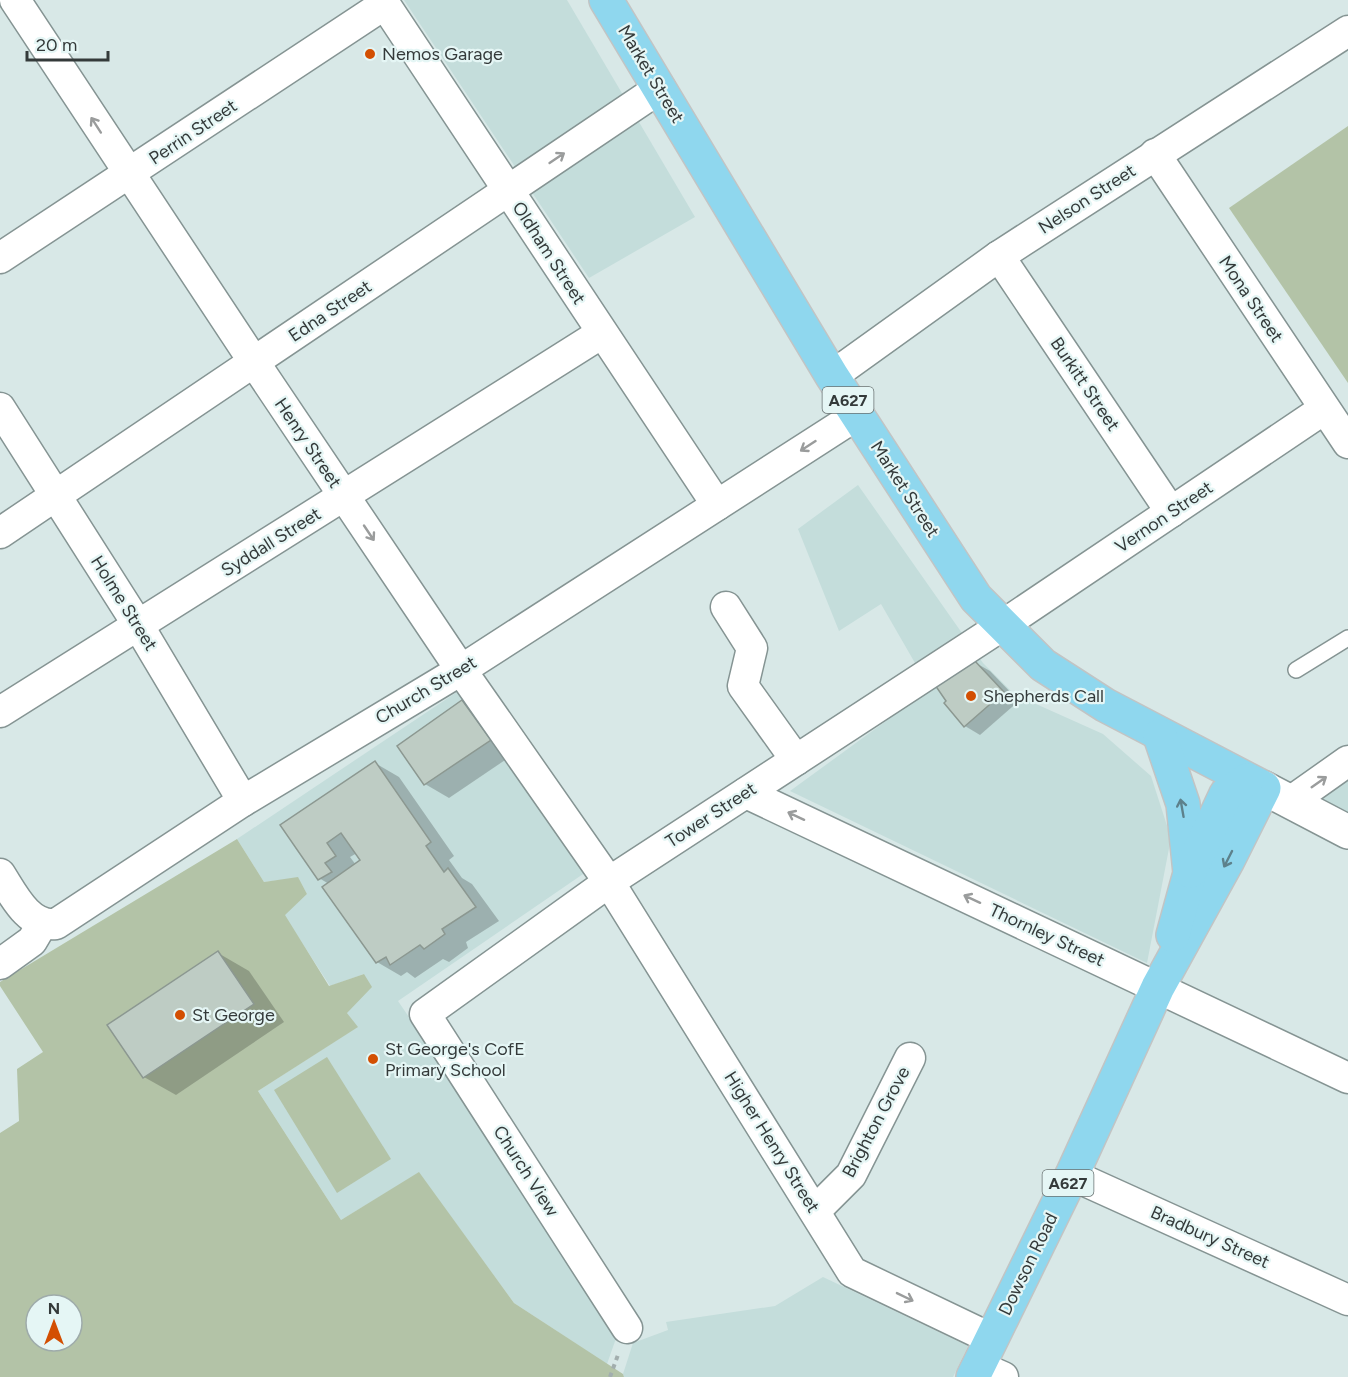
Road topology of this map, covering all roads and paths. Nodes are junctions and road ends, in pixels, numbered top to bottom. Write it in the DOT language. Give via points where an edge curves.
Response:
graph roads {
  1 [pos="15,0"];
  2 [pos="606,0"];
  3 [pos="384,2"];
  4 [pos="1348,31"];
  5 [pos="660,88"];
  6 [pos="1155,154"];
  7 [pos="128,175"];
  8 [pos="508,191"];
  9 [pos="999,256"];
  10 [pos="0,258"];
  11 [pos="602,333"];
  12 [pos="254,363"];
  13 [pos="832,376"];
  14 [pos="0,408"];
  15 [pos="1324,409"];
  16 [pos="857,414"];
  17 [pos="1348,443"];
  18 [pos="56,496"];
  19 [pos="344,496"];
  20 [pos="717,505"];
  21 [pos="1172,512"];
  22 [pos="0,533"];
  23 [pos="726,607"];
  24 [pos="138,625"];
  25 [pos="1003,625"];
  26 [pos="1348,638"];
  27 [pos="461,670"];
  28 [pos="1296,670"];
  29 [pos="0,712"];
  30 [pos="1160,736"];
  31 [pos="795,760"];
  32 [pos="1348,761"];
  33 [pos="1267,790"];
  34 [pos="746,793"];
  35 [pos="243,801"];
  36 [pos="1348,832"];
  37 [pos="1190,873"];
  38 [pos="0,874"];
  39 [pos="609,882"];
  40 [pos="42,924"];
  41 [pos="0,964"];
  42 [pos="1158,987"];
  43 [pos="425,1014"];
  44 [pos="910,1058"];
  45 [pos="1348,1078"];
  46 [pos="1072,1175"];
  47 [pos="815,1211"];
  48 [pos="1348,1300"];
  49 [pos="627,1328"];
  50 [pos="986,1365"];
  7 -- 1 [label="street, Henry Street, one-way"];
  2 -- 5 [label="main road, Market Street / A627"];
  3 -- 7 [label="street, Perrin Street"];
  3 -- 8 [label="street, Oldham Street"];
  4 -- 6 [label="street, Nelson Street"];
  8 -- 5 [label="street, Edna Street, one-way"];
  5 -- 13 [label="main road, Market Street / A627"];
  6 -- 9 [label="street, Nelson Street"];
  6 -- 15 [label="street, Mona Street"];
  7 -- 10 [label="street, Perrin Street"];
  7 -- 12 [label="street, Henry Street"];
  8 -- 11 [label="street, Oldham Street"];
  8 -- 12 [label="street, Edna Street"];
  9 -- 13 [label="street, Nelson Street"];
  9 -- 21 [label="street, Burkitt Street"];
  11 -- 19 [label="street, Syddall Street"];
  11 -- 20 [label="street, Oldham Street"];
  12 -- 18 [label="street, Edna Street"];
  12 -- 19 [label="street, Henry Street"];
  13 -- 16 [label="main road, Market Street / A627"];
  14 -- 18 [label="street, Holme Street"];
  15 -- 17 [label="street, Mona Street"];
  15 -- 21 [label="street, Vernon Street"];
  16 -- 20 [label="street, Church Street, one-way"];
  16 -- 25 [label="main road, Market Street / A627" via="976,598"];
  18 -- 22 [label="street, Edna Street"];
  18 -- 24 [label="street, Holme Street"];
  19 -- 24 [label="street, Syddall Street"];
  19 -- 27 [label="street, Henry Street, one-way"];
  20 -- 27 [label="street, Church Street"];
  21 -- 25 [label="street, Vernon Street"];
  23 -- 31 [label="street" via="752,648 743,686"];
  24 -- 29 [label="street, Syddall Street"];
  24 -- 35 [label="street, Holme Street"];
  25 -- 30 [label="main road, Market Street / A627" via="1043,665"];
  25 -- 31 [label="street, Tower Street"];
  26 -- 28 [label="lane"];
  27 -- 35 [label="street, Church Street"];
  27 -- 39 [label="street, Henry Street"];
  30 -- 33 [label="main road, Market Street / A627"];
  37 -- 30 [label="main road, Dowson Road / A627, one-way" via="1183,804"];
  31 -- 34 [label="street, Tower Street"];
  33 -- 32 [label="street, one-way"];
  33 -- 36 [label="main road, Market Street"];
  33 -- 37 [label="main road, A627" via="1226,794"];
  33 -- 42 [label="main road, Dowson Road / A627, one-way"];
  34 -- 39 [label="street, Tower Street"];
  42 -- 34 [label="street, Thornley Street, one-way"];
  35 -- 40 [label="street, Church Street" via="56,924"];
  37 -- 42 [label="main road, Dowson Road / A627"];
  38 -- 40 [label="street" via="24,910"];
  39 -- 43 [label="street, Tower Street"];
  39 -- 47 [label="street, Higher Henry Street"];
  40 -- 41 [label="street" via="32,941"];
  42 -- 45 [label="street, Thornley Street"];
  42 -- 46 [label="main road, Dowson Road / A627"];
  43 -- 49 [label="street, Church View"];
  44 -- 47 [label="street, Brighton Grove" via="852,1175"];
  46 -- 48 [label="street, Bradbury Street"];
  46 -- 50 [label="main road, Dowson Road / A627"];
  47 -- 50 [label="street, Higher Henry Street, one-way" via="852,1272"];
}
